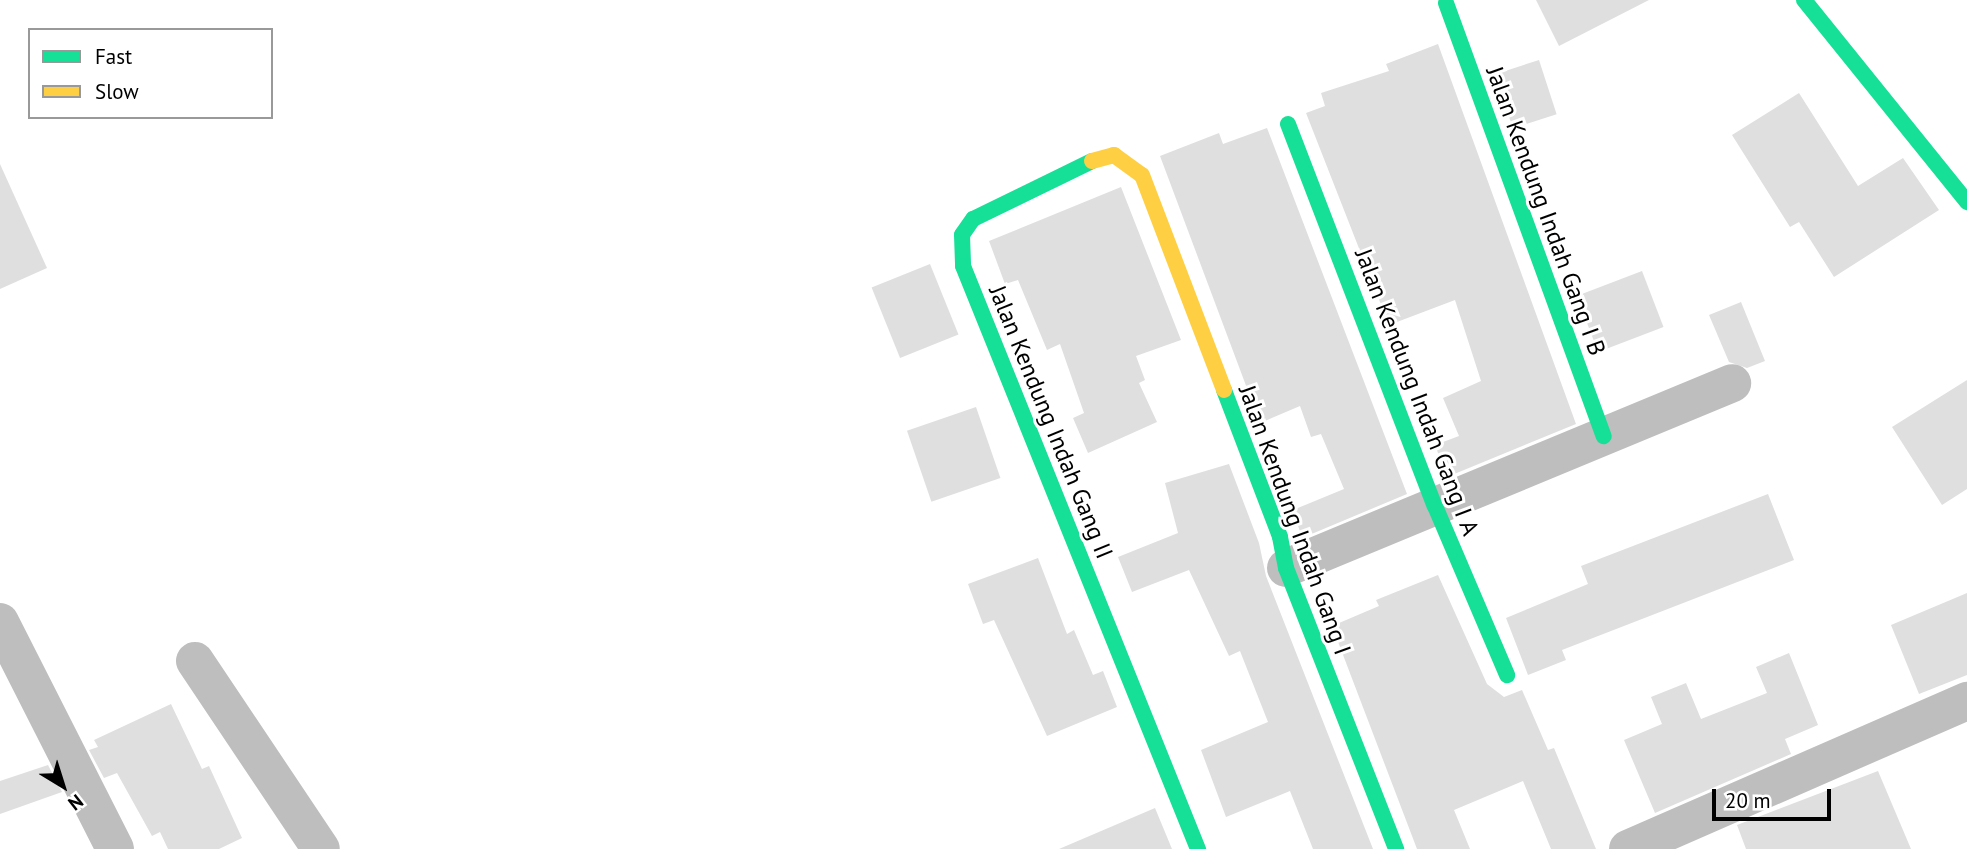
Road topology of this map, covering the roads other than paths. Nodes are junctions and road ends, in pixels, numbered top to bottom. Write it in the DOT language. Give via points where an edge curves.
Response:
graph roads {
  1 [pos="1804,0"];
  2 [pos="1446,3"];
  3 [pos="1288,124"];
  4 [pos="1967,202"];
  5 [pos="1152,206"];
  6 [pos="1732,383"];
  7 [pos="1604,436"];
  8 [pos="1435,506"];
  9 [pos="1286,568"];
  10 [pos="0,622"];
  11 [pos="195,661"];
  12 [pos="1507,675"];
  13 [pos="1967,701"];
  14 [pos="115,849"];
  15 [pos="321,849"];
  16 [pos="1198,849"];
  17 [pos="1396,849"];
  18 [pos="1628,849"];
  1 -- 4 [label="street"];
  2 -- 7 [label="street, Jalan Kendung Indah Gang I B"];
  3 -- 8 [label="street, Jalan Kendung Indah Gang I A"];
  5 -- 9 [label="street, Jalan Kendung Indah Gang I" via="1280,537"];
  5 -- 16 [label="street, Jalan Kendung Indah Gang II" via="1142,175 1129,163 1114,155 1078,165 974,219 962,234 963,266"];
  6 -- 7 [label="street"];
  7 -- 8 [label="street"];
  8 -- 9 [label="street"];
  8 -- 12 [label="street, Jalan Kendung Indah Gang I A"];
  9 -- 17 [label="street, Jalan Kendung Indah Gang I"];
  10 -- 14 [label="street"];
  11 -- 15 [label="street"];
  13 -- 18 [label="street"];
}
